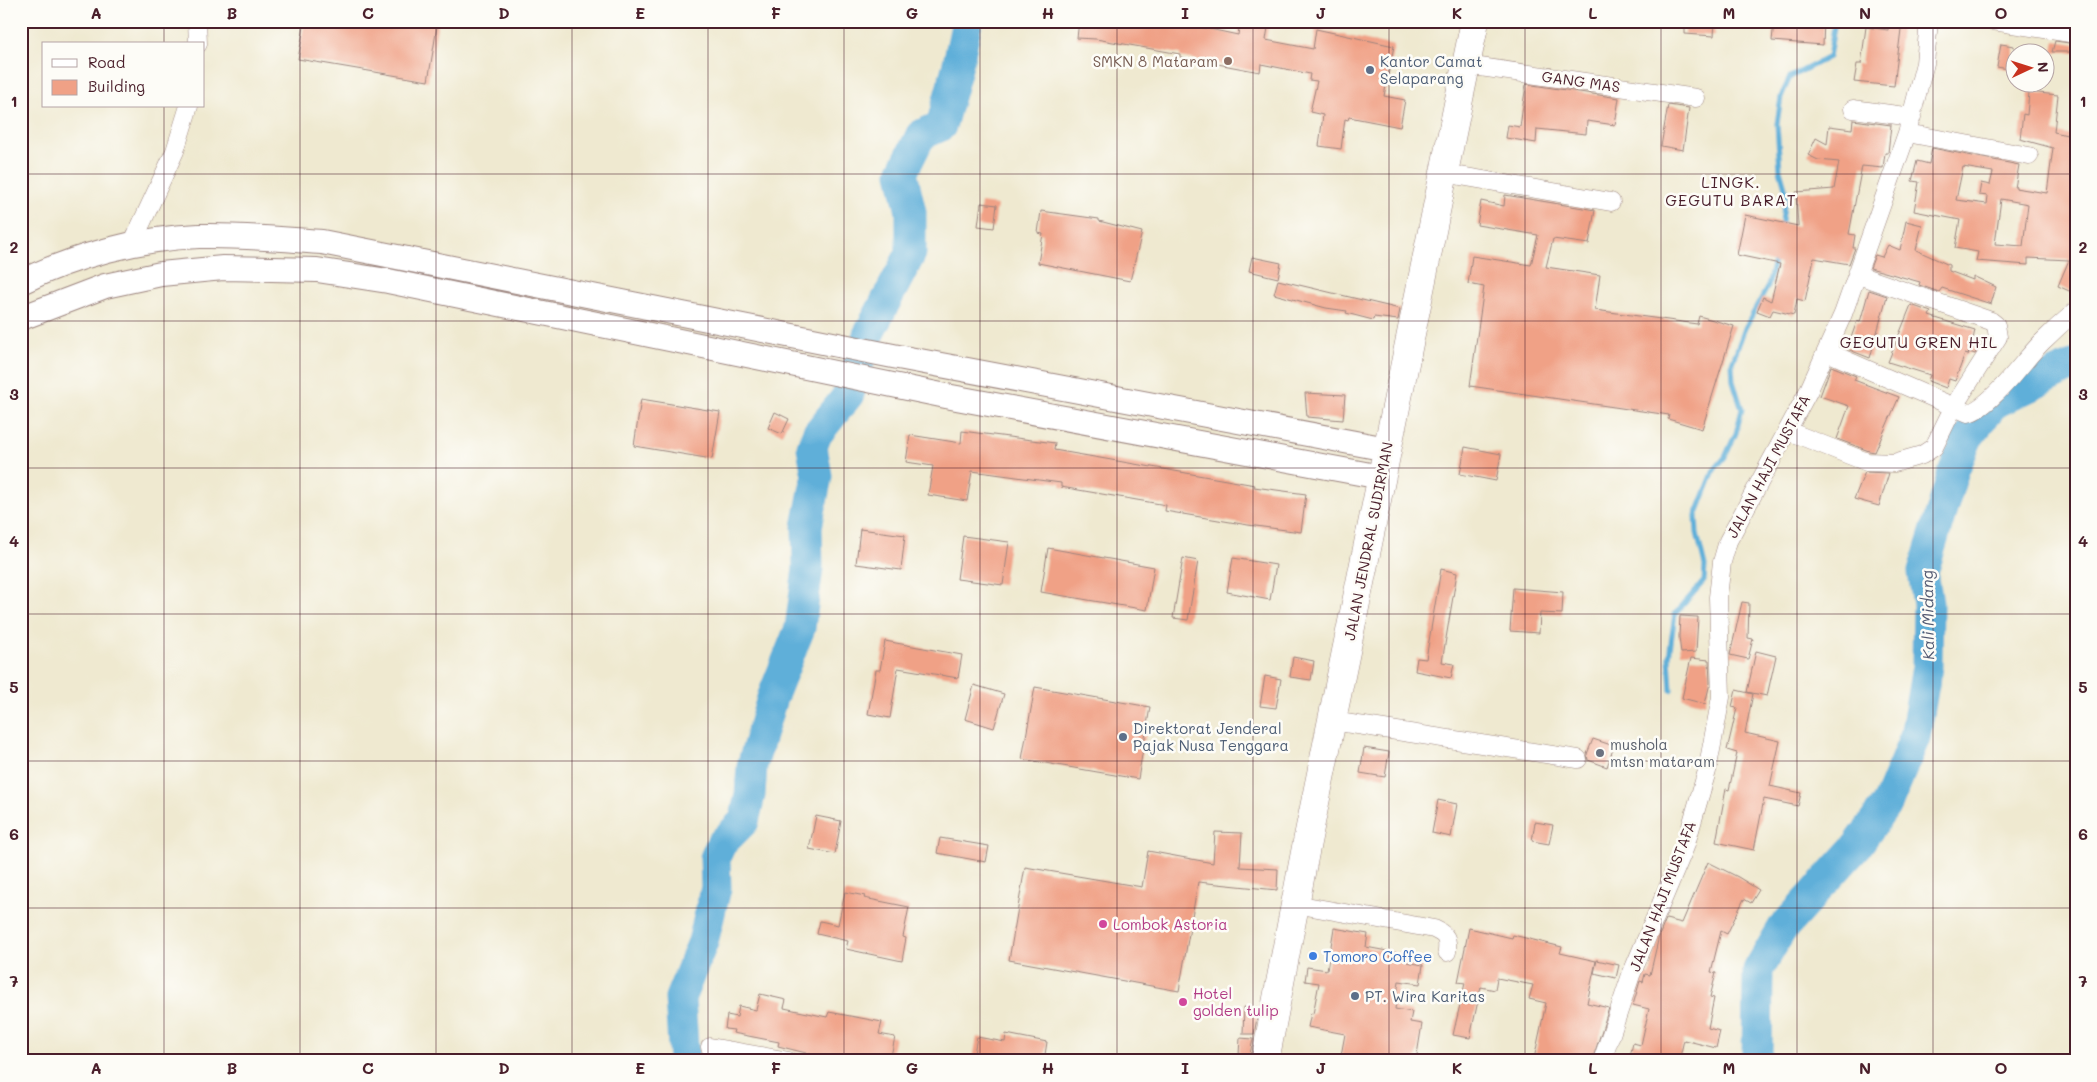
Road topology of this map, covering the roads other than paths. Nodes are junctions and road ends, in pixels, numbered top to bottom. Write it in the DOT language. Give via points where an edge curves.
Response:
graph roads {
  1 [pos="197,21"];
  2 [pos="1475,21"];
  3 [pos="1929,21"];
  4 [pos="1993,21"];
  5 [pos="2076,34"];
  6 [pos="198,42"];
  7 [pos="1466,65"];
  8 [pos="1696,98"];
  9 [pos="188,108"];
  10 [pos="1854,109"];
  11 [pos="1910,125"];
  12 [pos="2029,156"];
  13 [pos="1444,173"];
  14 [pos="1611,202"];
  15 [pos="131,246"];
  16 [pos="1858,275"];
  17 [pos="21,282"];
  18 [pos="2076,311"];
  19 [pos="21,318"];
  20 [pos="1827,352"];
  21 [pos="1954,406"];
  22 [pos="1788,431"];
  23 [pos="1386,449"];
  24 [pos="1381,477"];
  25 [pos="1332,721"];
  26 [pos="1578,760"];
  27 [pos="1296,904"];
  28 [pos="1447,952"];
  29 [pos="710,1047"];
  30 [pos="790,1061"];
  31 [pos="1265,1061"];
  32 [pos="1602,1061"];
  1 -- 6 [label="street"];
  2 -- 7 [label="highway, JALAN JENDRAL SUDIRMAN"];
  3 -- 11 [label="street, JALAN HAJI MUSTAFA" via="1925,63"];
  4 -- 5 [label="street"];
  7 -- 8 [label="street, GANG MAS"];
  7 -- 13 [label="highway, JALAN JENDRAL SUDIRMAN"];
  9 -- 15 [label="street" via="176,150"];
  10 -- 11 [label="street"];
  11 -- 12 [label="street"];
  11 -- 16 [label="street, JALAN HAJI MUSTAFA"];
  13 -- 14 [label="street"];
  13 -- 23 [label="highway, JALAN JENDRAL SUDIRMAN"];
  15 -- 17 [label="main road" via="88,256"];
  15 -- 23 [label="main road" via="197,236 322,242 893,356"];
  16 -- 20 [label="street, JALAN HAJI MUSTAFA"];
  16 -- 21 [label="street" via="1996,325 1998,337"];
  18 -- 21 [label="street" via="2041,342 1979,408 1968,412"];
  19 -- 24 [label="main road" via="105,286 161,274 224,268 317,270 388,281 889,384"];
  20 -- 21 [label="street"];
  20 -- 22 [label="street, JALAN HAJI MUSTAFA"];
  21 -- 22 [label="street" via="1934,448 1894,463 1866,462"];
  22 -- 32 [label="street, JALAN HAJI MUSTAFA" via="1728,540 1718,596 1721,696 1707,771 1685,847 1631,975"];
  23 -- 24 [label="highway, JALAN JENDRAL SUDIRMAN"];
  24 -- 25 [label="highway, JALAN JENDRAL SUDIRMAN"];
  25 -- 26 [label="street"];
  25 -- 27 [label="highway, JALAN JENDRAL SUDIRMAN"];
  27 -- 28 [label="street" via="1444,933 1448,939"];
  27 -- 31 [label="highway, JALAN JENDRAL SUDIRMAN"];
  29 -- 30 [label="street"];
}
